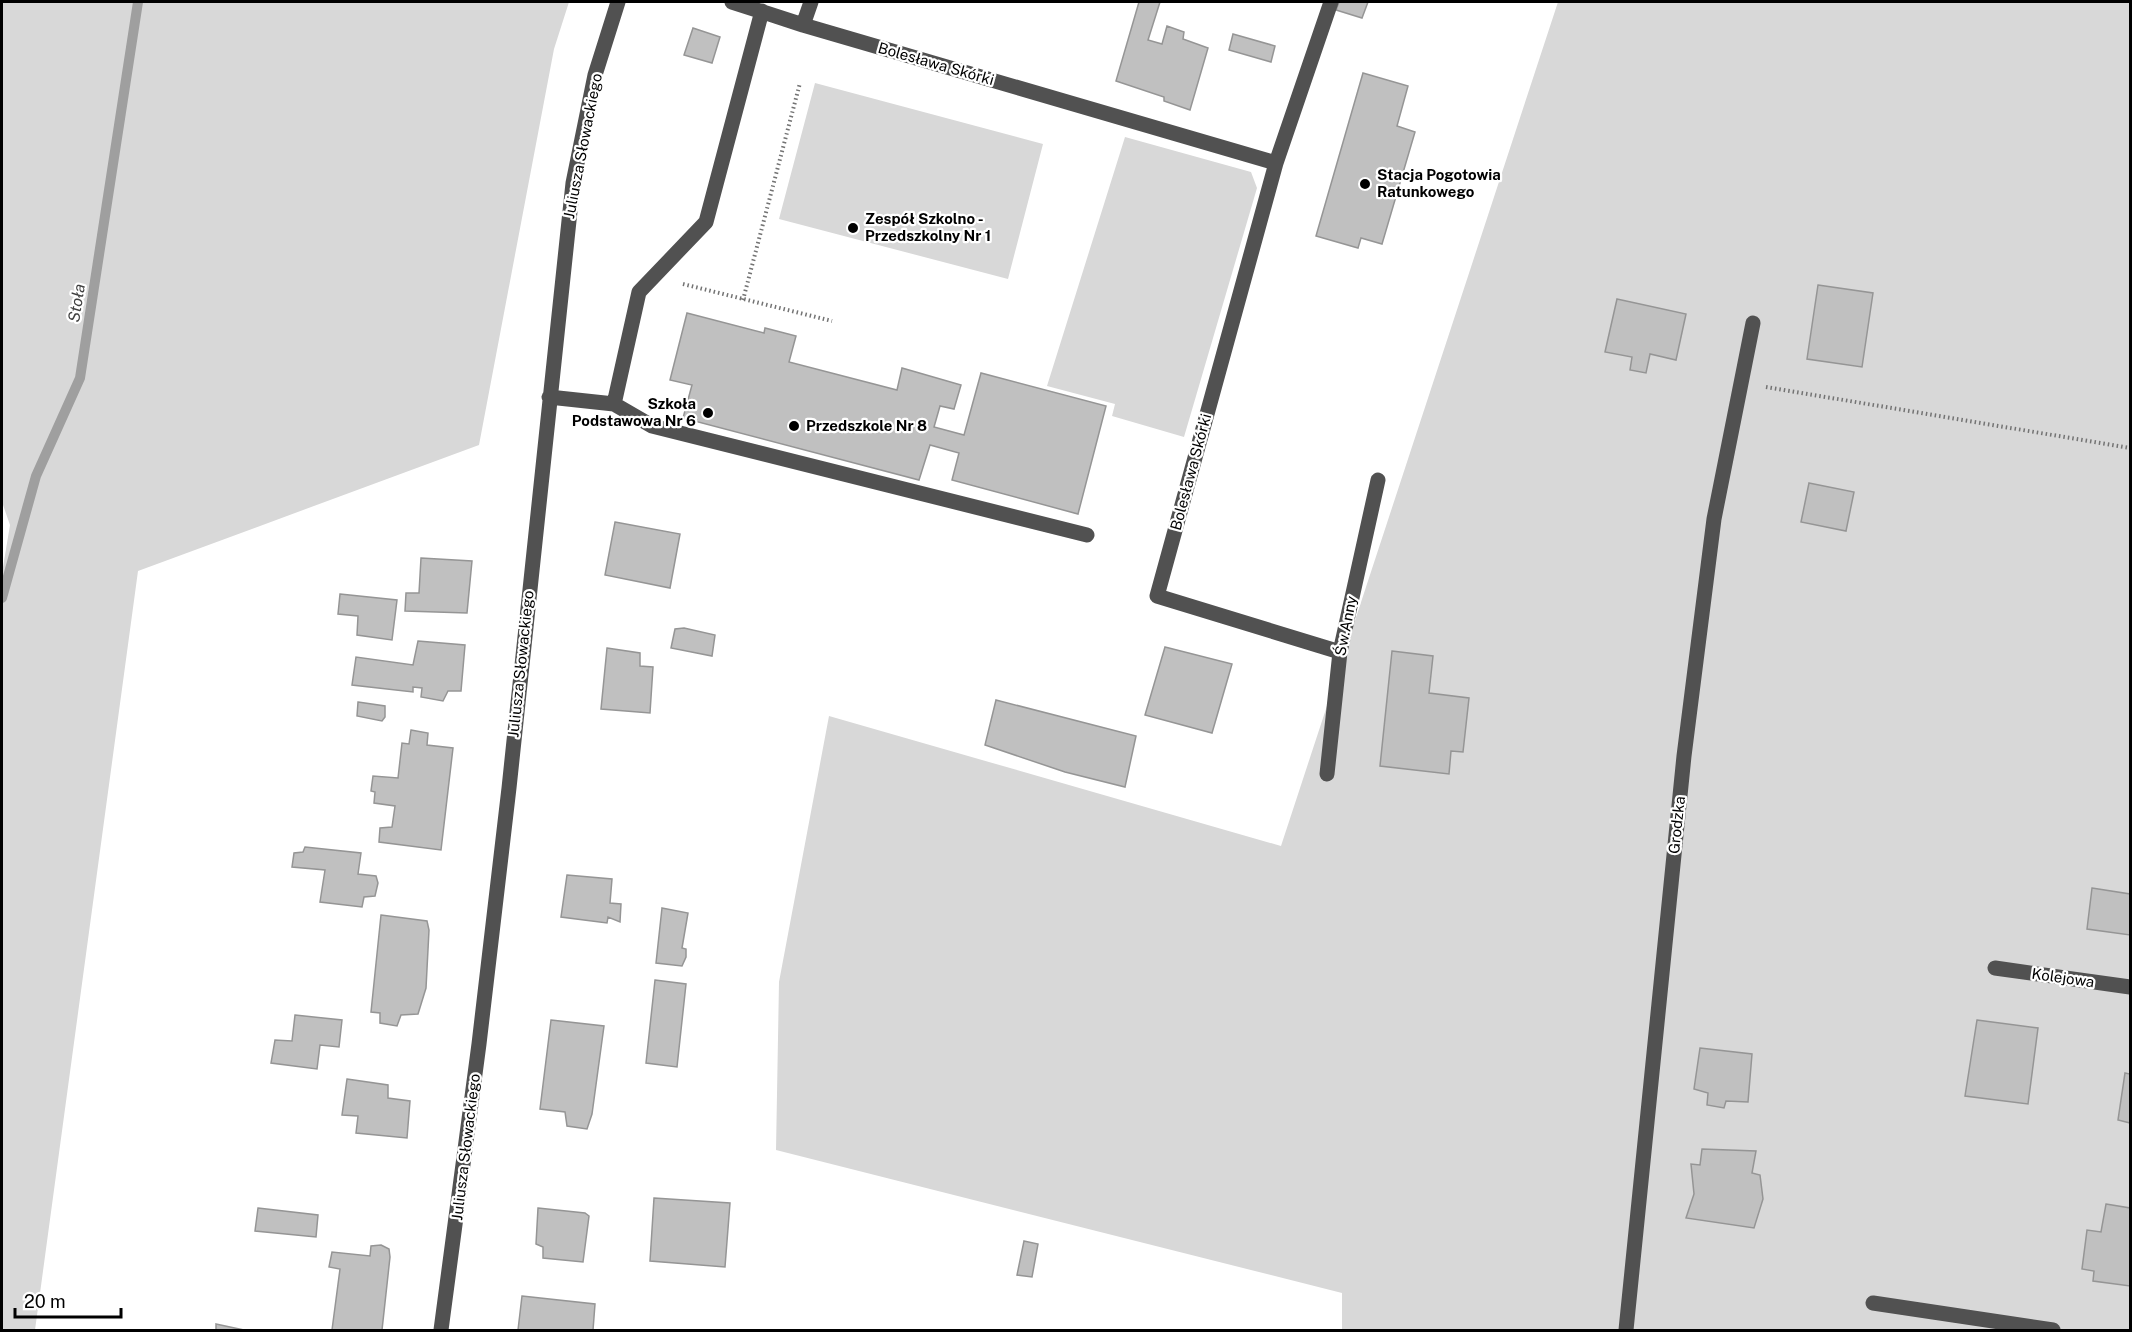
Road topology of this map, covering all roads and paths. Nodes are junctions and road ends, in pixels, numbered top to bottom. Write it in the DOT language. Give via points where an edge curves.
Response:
graph roads {
  1 [pos="618,2"];
  2 [pos="732,2"];
  3 [pos="811,2"];
  4 [pos="1331,2"];
  5 [pos="762,11"];
  6 [pos="802,25"];
  7 [pos="800,83"];
  8 [pos="1276,163"];
  9 [pos="656,278"];
  10 [pos="743,300"];
  11 [pos="832,321"];
  12 [pos="1753,323"];
  13 [pos="1742,382"];
  14 [pos="549,397"];
  15 [pos="614,404"];
  16 [pos="2130,448"];
  17 [pos="1378,480"];
  18 [pos="1087,535"];
  19 [pos="1340,652"];
  20 [pos="1328,774"];
  21 [pos="1995,968"];
  22 [pos="2130,987"];
  23 [pos="1873,1303"];
  24 [pos="441,1330"];
  25 [pos="1626,1330"];
  26 [pos="2053,1330"];
  1 -- 14 [label="street, Juliusza Słowackiego" via="595,75 573,183"];
  2 -- 5 [label="street, Bolesława Skórki"];
  3 -- 6 [label="street"];
  4 -- 8 [label="street, Bolesława Skórki"];
  5 -- 6 [label="street, Bolesława Skórki"];
  5 -- 9 [label="street" via="706,222"];
  6 -- 8 [label="street, Bolesława Skórki"];
  7 -- 10 [label="path"];
  8 -- 19 [label="street, Bolesława Skórki" via="1157,596"];
  9 -- 10 [label="path"];
  9 -- 15 [label="street" via="639,292"];
  10 -- 11 [label="path"];
  12 -- 13 [label="street, Grodzka"];
  13 -- 16 [label="path"];
  13 -- 25 [label="street, Grodzka" via="1714,519 1684,756"];
  14 -- 15 [label="street"];
  14 -- 24 [label="street, Juliusza Słowackiego" via="479,1044"];
  15 -- 18 [label="street" via="652,426"];
  17 -- 19 [label="street, Św.Anny"];
  19 -- 20 [label="street, Św.Anny"];
  21 -- 22 [label="street, Kolejowa"];
  23 -- 26 [label="street"];
}
